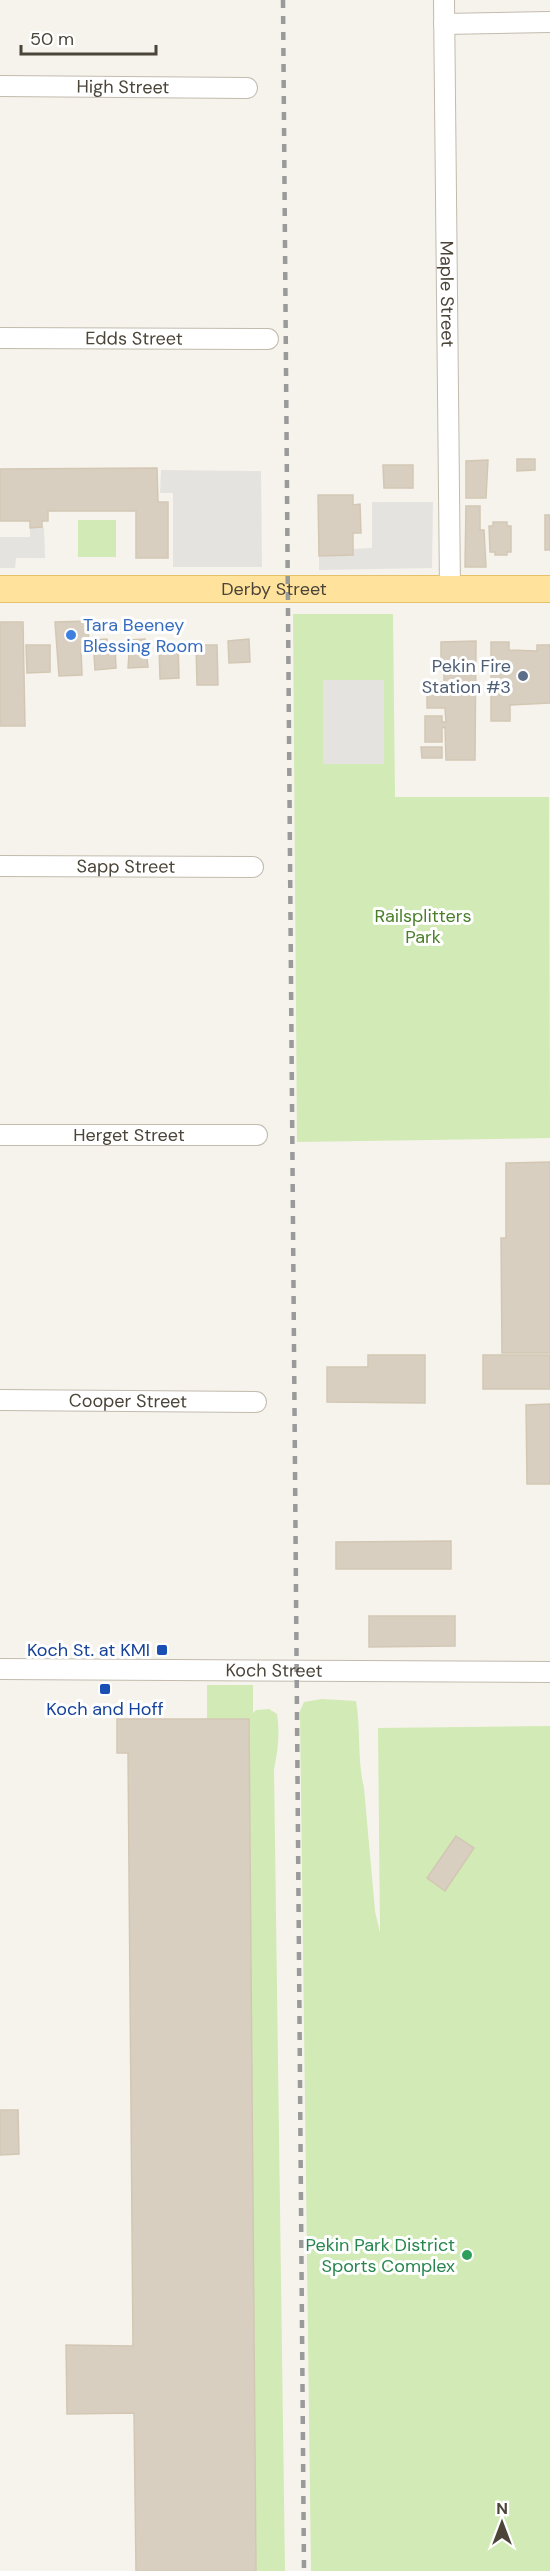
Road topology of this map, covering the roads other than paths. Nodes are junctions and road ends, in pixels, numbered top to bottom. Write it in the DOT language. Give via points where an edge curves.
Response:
graph roads {
  1 [pos="444,0"];
  2 [pos="550,22"];
  3 [pos="444,24"];
  4 [pos="0,86"];
  5 [pos="247,88"];
  6 [pos="0,338"];
  7 [pos="268,339"];
  8 [pos="0,589"];
  9 [pos="450,589"];
  10 [pos="550,589"];
  11 [pos="0,866"];
  12 [pos="253,867"];
  13 [pos="0,1135"];
  14 [pos="257,1135"];
  15 [pos="0,1400"];
  16 [pos="256,1402"];
  17 [pos="0,1669"];
  18 [pos="550,1672"];
  1 -- 3 [label="street, Maple Street"];
  2 -- 3 [label="street"];
  3 -- 9 [label="street, Maple Street"];
  4 -- 5 [label="street, High Street"];
  6 -- 7 [label="street, Edds Street"];
  8 -- 9 [label="main road, Derby Street"];
  9 -- 10 [label="main road, Derby Street"];
  11 -- 12 [label="street, Sapp Street"];
  13 -- 14 [label="street, Herget Street"];
  15 -- 16 [label="street, Cooper Street"];
  17 -- 18 [label="street, Koch Street"];
}
